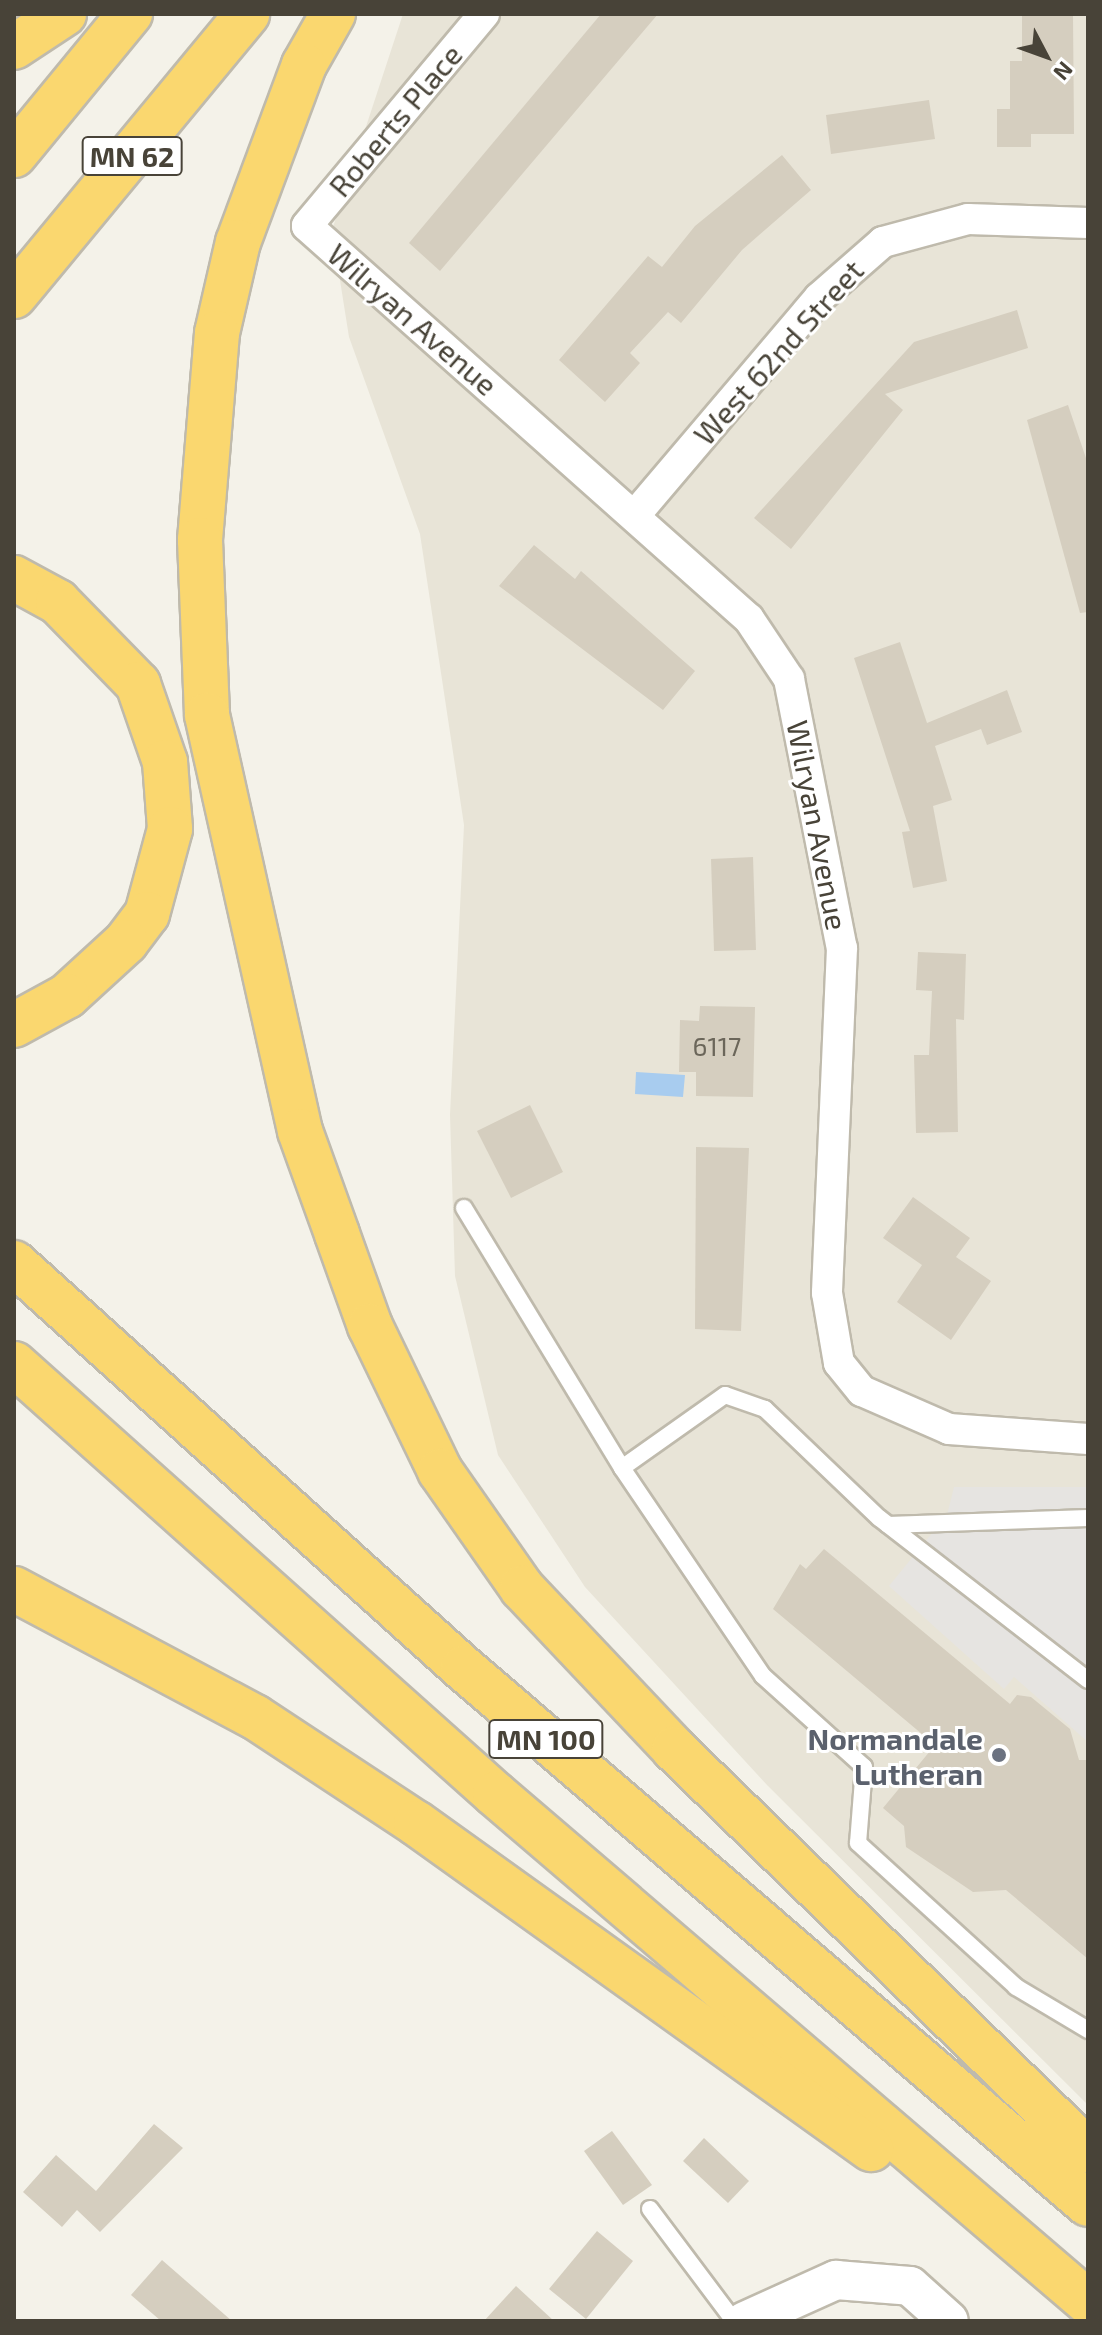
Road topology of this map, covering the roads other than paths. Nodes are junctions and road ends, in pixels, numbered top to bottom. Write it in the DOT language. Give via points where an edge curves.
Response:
graph roads {
  1 [pos="64,14"];
  2 [pos="130,14"];
  3 [pos="247,14"];
  4 [pos="333,14"];
  5 [pos="484,14"];
  6 [pos="14,47"];
  7 [pos="14,155"];
  8 [pos="1088,223"];
  9 [pos="307,226"];
  10 [pos="14,296"];
  11 [pos="635,515"];
  12 [pos="14,578"];
  13 [pos="14,1025"];
  14 [pos="464,1208"];
  15 [pos="14,1263"];
  16 [pos="14,1364"];
  17 [pos="1088,1439"];
  18 [pos="622,1468"];
  19 [pos="1088,1518"];
  20 [pos="888,1525"];
  21 [pos="14,1589"];
  22 [pos="1088,1680"];
  23 [pos="1088,2030"];
  24 [pos="1088,2151"];
  25 [pos="1088,2204"];
  26 [pos="650,2209"];
  27 [pos="1087,2301"];
  28 [pos="734,2321"];
  29 [pos="745,2321"];
  30 [pos="949,2321"];
  1 -- 6 [label="highway"];
  2 -- 7 [label="highway, MN 62"];
  3 -- 10 [label="highway, MN 62"];
  4 -- 24 [label="highway" via="304,65 238,242 217,333 200,540 207,715 300,1131 370,1326 411,1412 440,1471 522,1588 674,1749"];
  5 -- 9 [label="street, Roberts Place"];
  8 -- 11 [label="street, West 62nd Street" via="968,219 883,242 819,298"];
  9 -- 11 [label="street, Wilryan Avenue"];
  11 -- 17 [label="street, Wilryan Avenue" via="749,619 789,679 842,948 827,1293 839,1363 862,1391 949,1429"];
  12 -- 13 [label="highway" via="58,602 123,662 153,714 170,795 170,829 147,914 78,987"];
  14 -- 18 [label="lane"];
  15 -- 25 [label="highway, MN 100" via="463,1668"];
  16 -- 27 [label="highway, MN 100" via="495,1794"];
  18 -- 20 [label="lane" via="725,1395 765,1409"];
  18 -- 23 [label="lane" via="763,1676 864,1767 858,1843 1016,1987"];
  19 -- 20 [label="lane"];
  20 -- 22 [label="lane"];
  21 -- 27 [label="highway" via="255,1717 416,1823"];
  26 -- 28 [label="lane"];
  29 -- 30 [label="street" via="836,2280 910,2286"];
}
